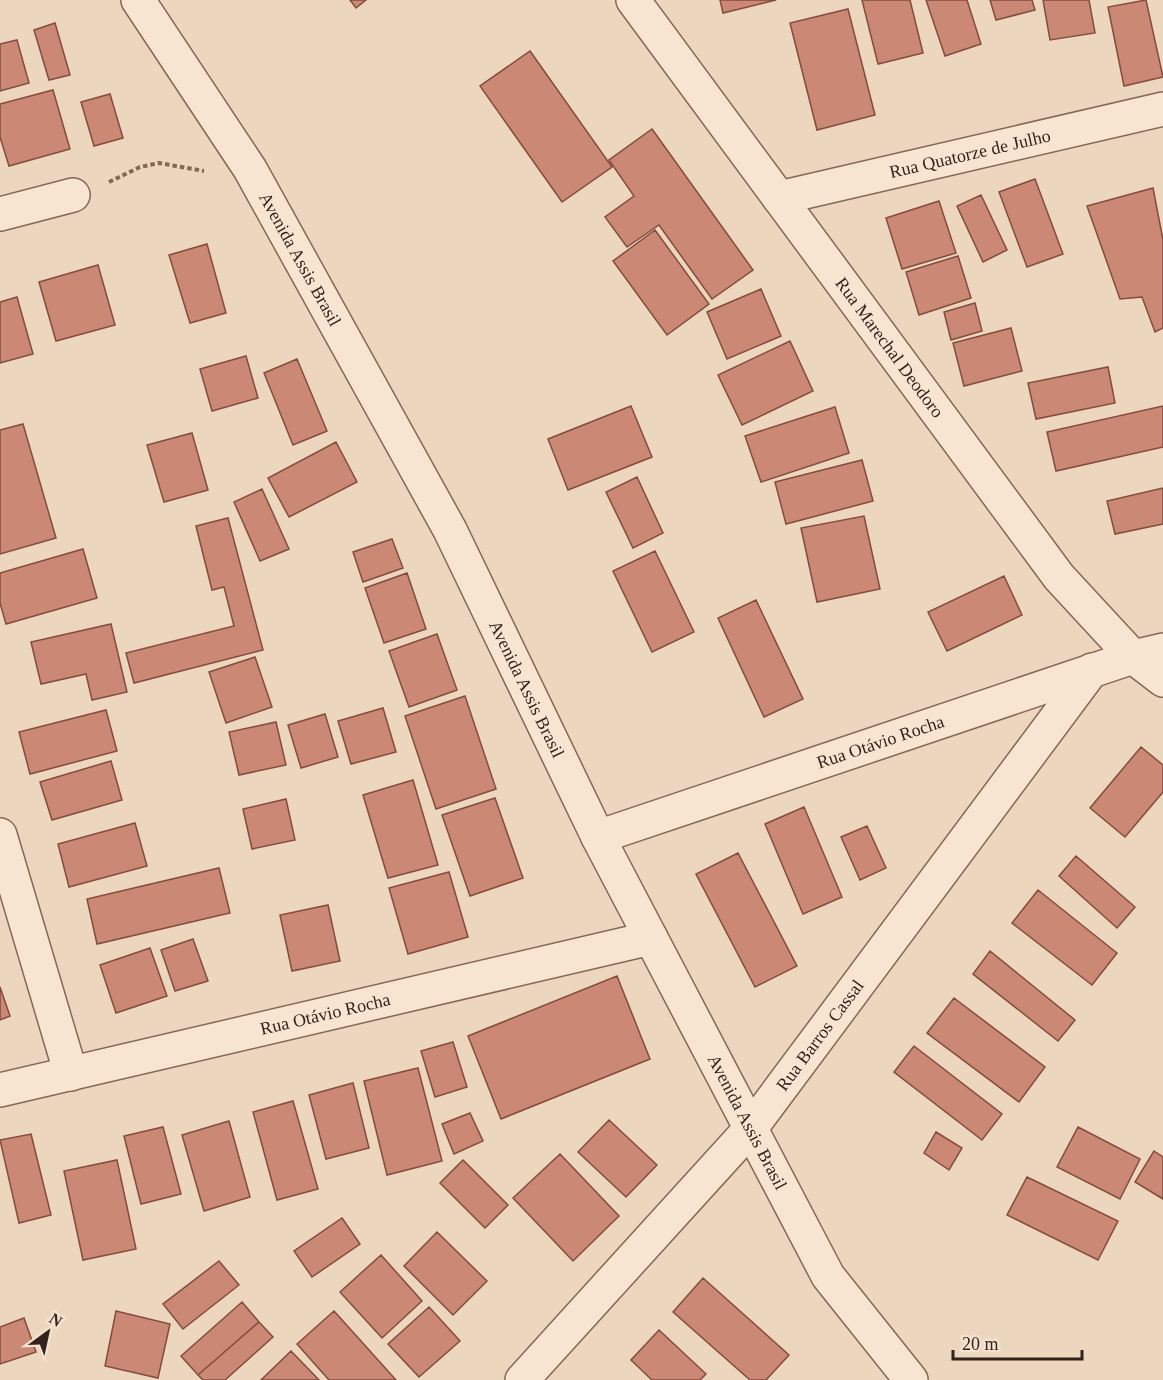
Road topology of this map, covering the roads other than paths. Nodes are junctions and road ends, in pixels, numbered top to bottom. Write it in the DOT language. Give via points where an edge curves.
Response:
graph roads {
  1 [pos="138,0"];
  2 [pos="633,0"];
  3 [pos="1163,109"];
  4 [pos="73,195"];
  5 [pos="779,198"];
  6 [pos="0,214"];
  7 [pos="1148,653"];
  8 [pos="1092,670"];
  9 [pos="1163,680"];
  10 [pos="0,835"];
  11 [pos="598,837"];
  12 [pos="651,938"];
  13 [pos="71,1074"];
  14 [pos="0,1090"];
  15 [pos="751,1128"];
  16 [pos="522,1380"];
  17 [pos="911,1380"];
  1 -- 11 [label="street, Avenida Assis Brasil" via="250,169 450,530"];
  2 -- 5 [label="street, Rua Marechal Deodoro"];
  3 -- 5 [label="street, Rua Quatorze de Julho"];
  4 -- 6 [label="street"];
  5 -- 7 [label="street, Rua Marechal Deodoro" via="1059,577"];
  7 -- 8 [label="street, Rua Otávio Rocha"];
  7 -- 9 [label="street, Rua Marechal Deodoro"];
  8 -- 11 [label="street, Rua Otávio Rocha"];
  8 -- 15 [label="street, Rua Barros Cassal"];
  10 -- 13 [label="street"];
  11 -- 12 [label="street, Avenida Assis Brasil"];
  12 -- 13 [label="street, Rua Otávio Rocha"];
  12 -- 15 [label="street, Avenida Assis Brasil"];
  13 -- 14 [label="street, Rua Otávio Rocha"];
  15 -- 16 [label="street, Rua Barros Cassal"];
  15 -- 17 [label="street, Avenida Assis Brasil" via="828,1276"];
}
